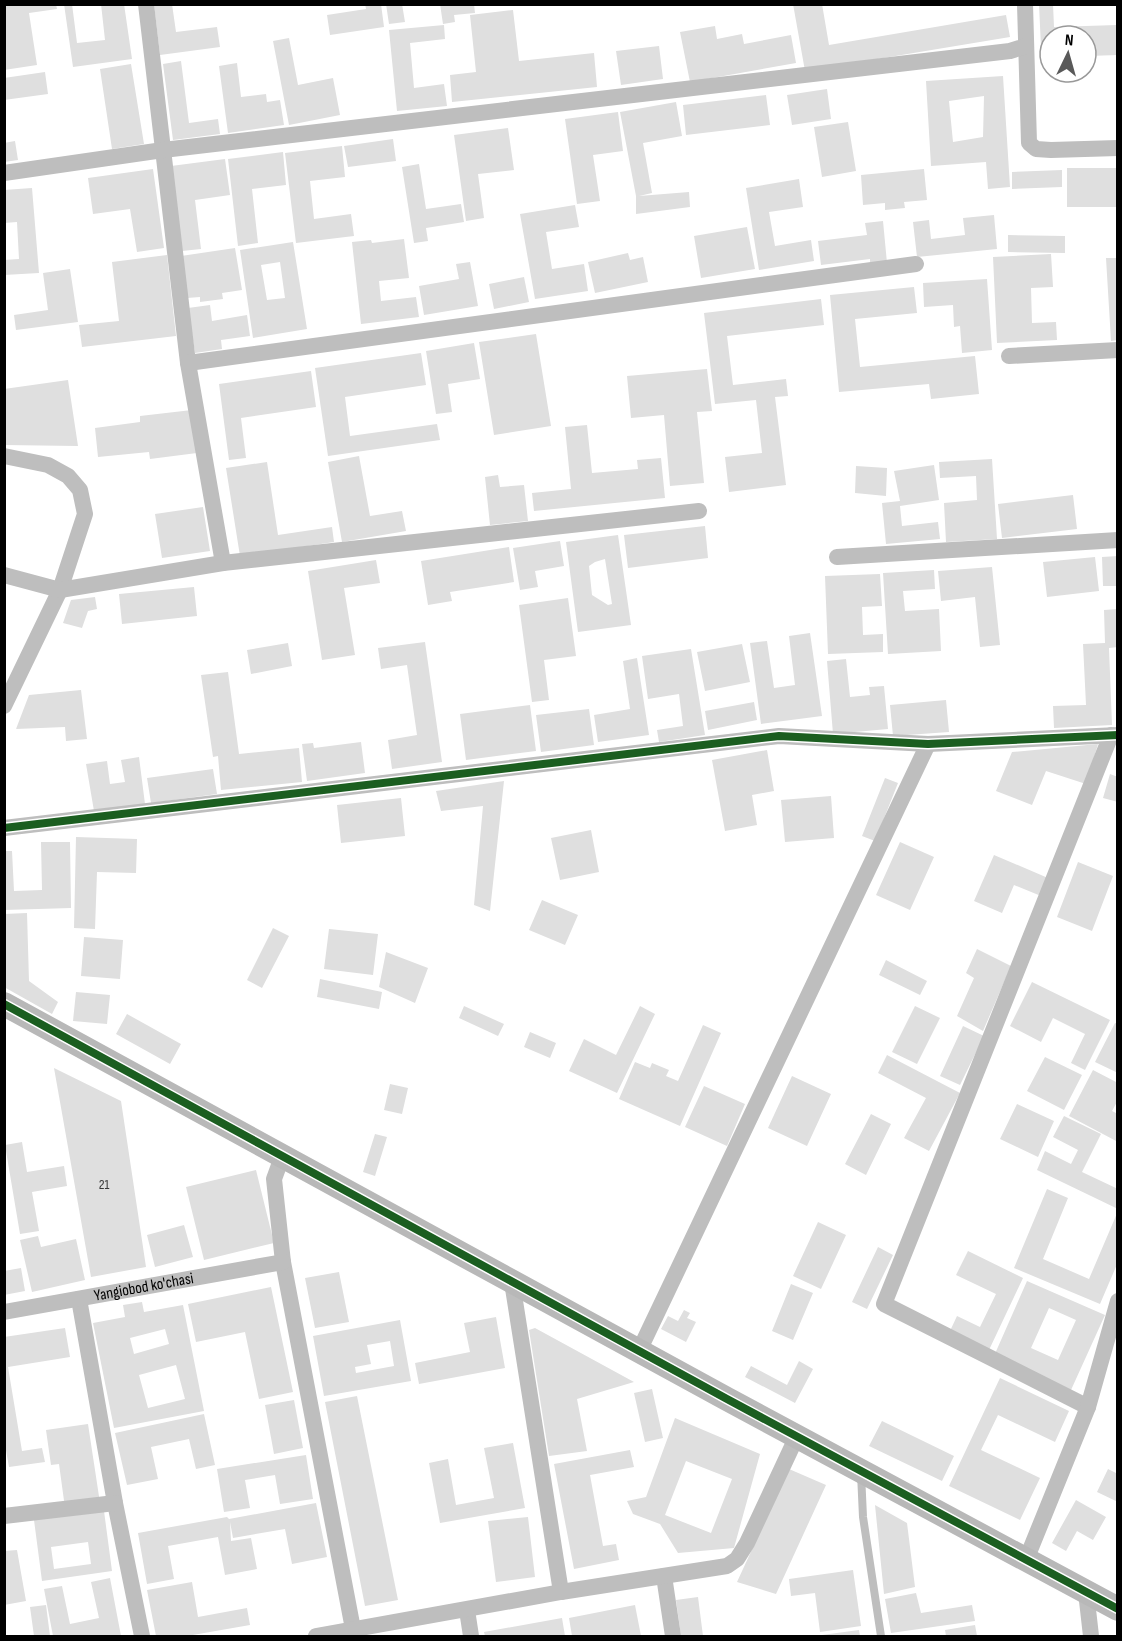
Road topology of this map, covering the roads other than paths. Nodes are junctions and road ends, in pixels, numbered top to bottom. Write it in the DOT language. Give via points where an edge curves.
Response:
graph roads {
  1 [pos="146,4"];
  2 [pos="1025,4"];
  3 [pos="1026,46"];
  4 [pos="1118,148"];
  5 [pos="163,150"];
  6 [pos="4,173"];
  7 [pos="916,264"];
  8 [pos="1118,350"];
  9 [pos="1009,356"];
  10 [pos="188,363"];
  11 [pos="4,456"];
  12 [pos="699,511"];
  13 [pos="1118,540"];
  14 [pos="837,557"];
  15 [pos="223,563"];
  16 [pos="4,575"];
  17 [pos="60,590"];
  18 [pos="4,706"];
  19 [pos="1114,735"];
  20 [pos="928,744"];
  21 [pos="4,828"];
  22 [pos="4,1004"];
  23 [pos="282,1157"];
  24 [pos="283,1262"];
  25 [pos="512,1282"];
  26 [pos="79,1299"];
  27 [pos="1118,1301"];
  28 [pos="4,1312"];
  29 [pos="639,1351"];
  30 [pos="1088,1407"];
  31 [pos="797,1436"];
  32 [pos="861,1471"];
  33 [pos="115,1503"];
  34 [pos="4,1516"];
  35 [pos="1026,1560"];
  36 [pos="664,1576"];
  37 [pos="561,1592"];
  38 [pos="1086,1592"];
  39 [pos="1118,1609"];
  40 [pos="467,1610"];
  41 [pos="353,1629"];
  42 [pos="142,1636"];
  43 [pos="316,1636"];
  44 [pos="471,1636"];
  45 [pos="673,1636"];
  46 [pos="880,1636"];
  47 [pos="1091,1636"];
  1 -- 5 [label="street"];
  2 -- 3 [label="street"];
  3 -- 4 [label="street" via="1029,143 1036,149 1051,150"];
  3 -- 5 [label="street" via="1010,51"];
  5 -- 6 [label="street"];
  5 -- 10 [label="street"];
  7 -- 10 [label="street"];
  8 -- 9 [label="street"];
  10 -- 15 [label="street"];
  11 -- 17 [label="street" via="48,465 68,476 80,490 85,514"];
  12 -- 15 [label="street"];
  13 -- 14 [label="street"];
  15 -- 17 [label="street"];
  16 -- 17 [label="street"];
  17 -- 18 [label="street"];
  19 -- 20 [label="street"];
  19 -- 30 [label="street" via="884,1304"];
  20 -- 21 [label="street" via="779,736"];
  20 -- 29 [label="street"];
  22 -- 23 [label="street"];
  23 -- 24 [label="street" via="273,1179"];
  23 -- 25 [label="street"];
  24 -- 26 [label="street, Yangiobod ko'chasi"];
  24 -- 41 [label="street"];
  25 -- 29 [label="street"];
  25 -- 37 [label="street"];
  26 -- 28 [label="street, Yangiobod ko'chasi"];
  26 -- 33 [label="street"];
  27 -- 30 [label="street"];
  29 -- 31 [label="street"];
  30 -- 35 [label="street"];
  31 -- 32 [label="street"];
  31 -- 36 [label="street" via="756,1527 737,1558 727,1566"];
  32 -- 35 [label="street"];
  32 -- 46 [label="lane" via="863,1517"];
  33 -- 34 [label="street"];
  33 -- 42 [label="street"];
  35 -- 38 [label="street"];
  36 -- 37 [label="street"];
  36 -- 45 [label="street"];
  37 -- 40 [label="street"];
  38 -- 39 [label="street"];
  38 -- 47 [label="street"];
  40 -- 41 [label="street"];
  40 -- 44 [label="street"];
  41 -- 43 [label="street"];
}
